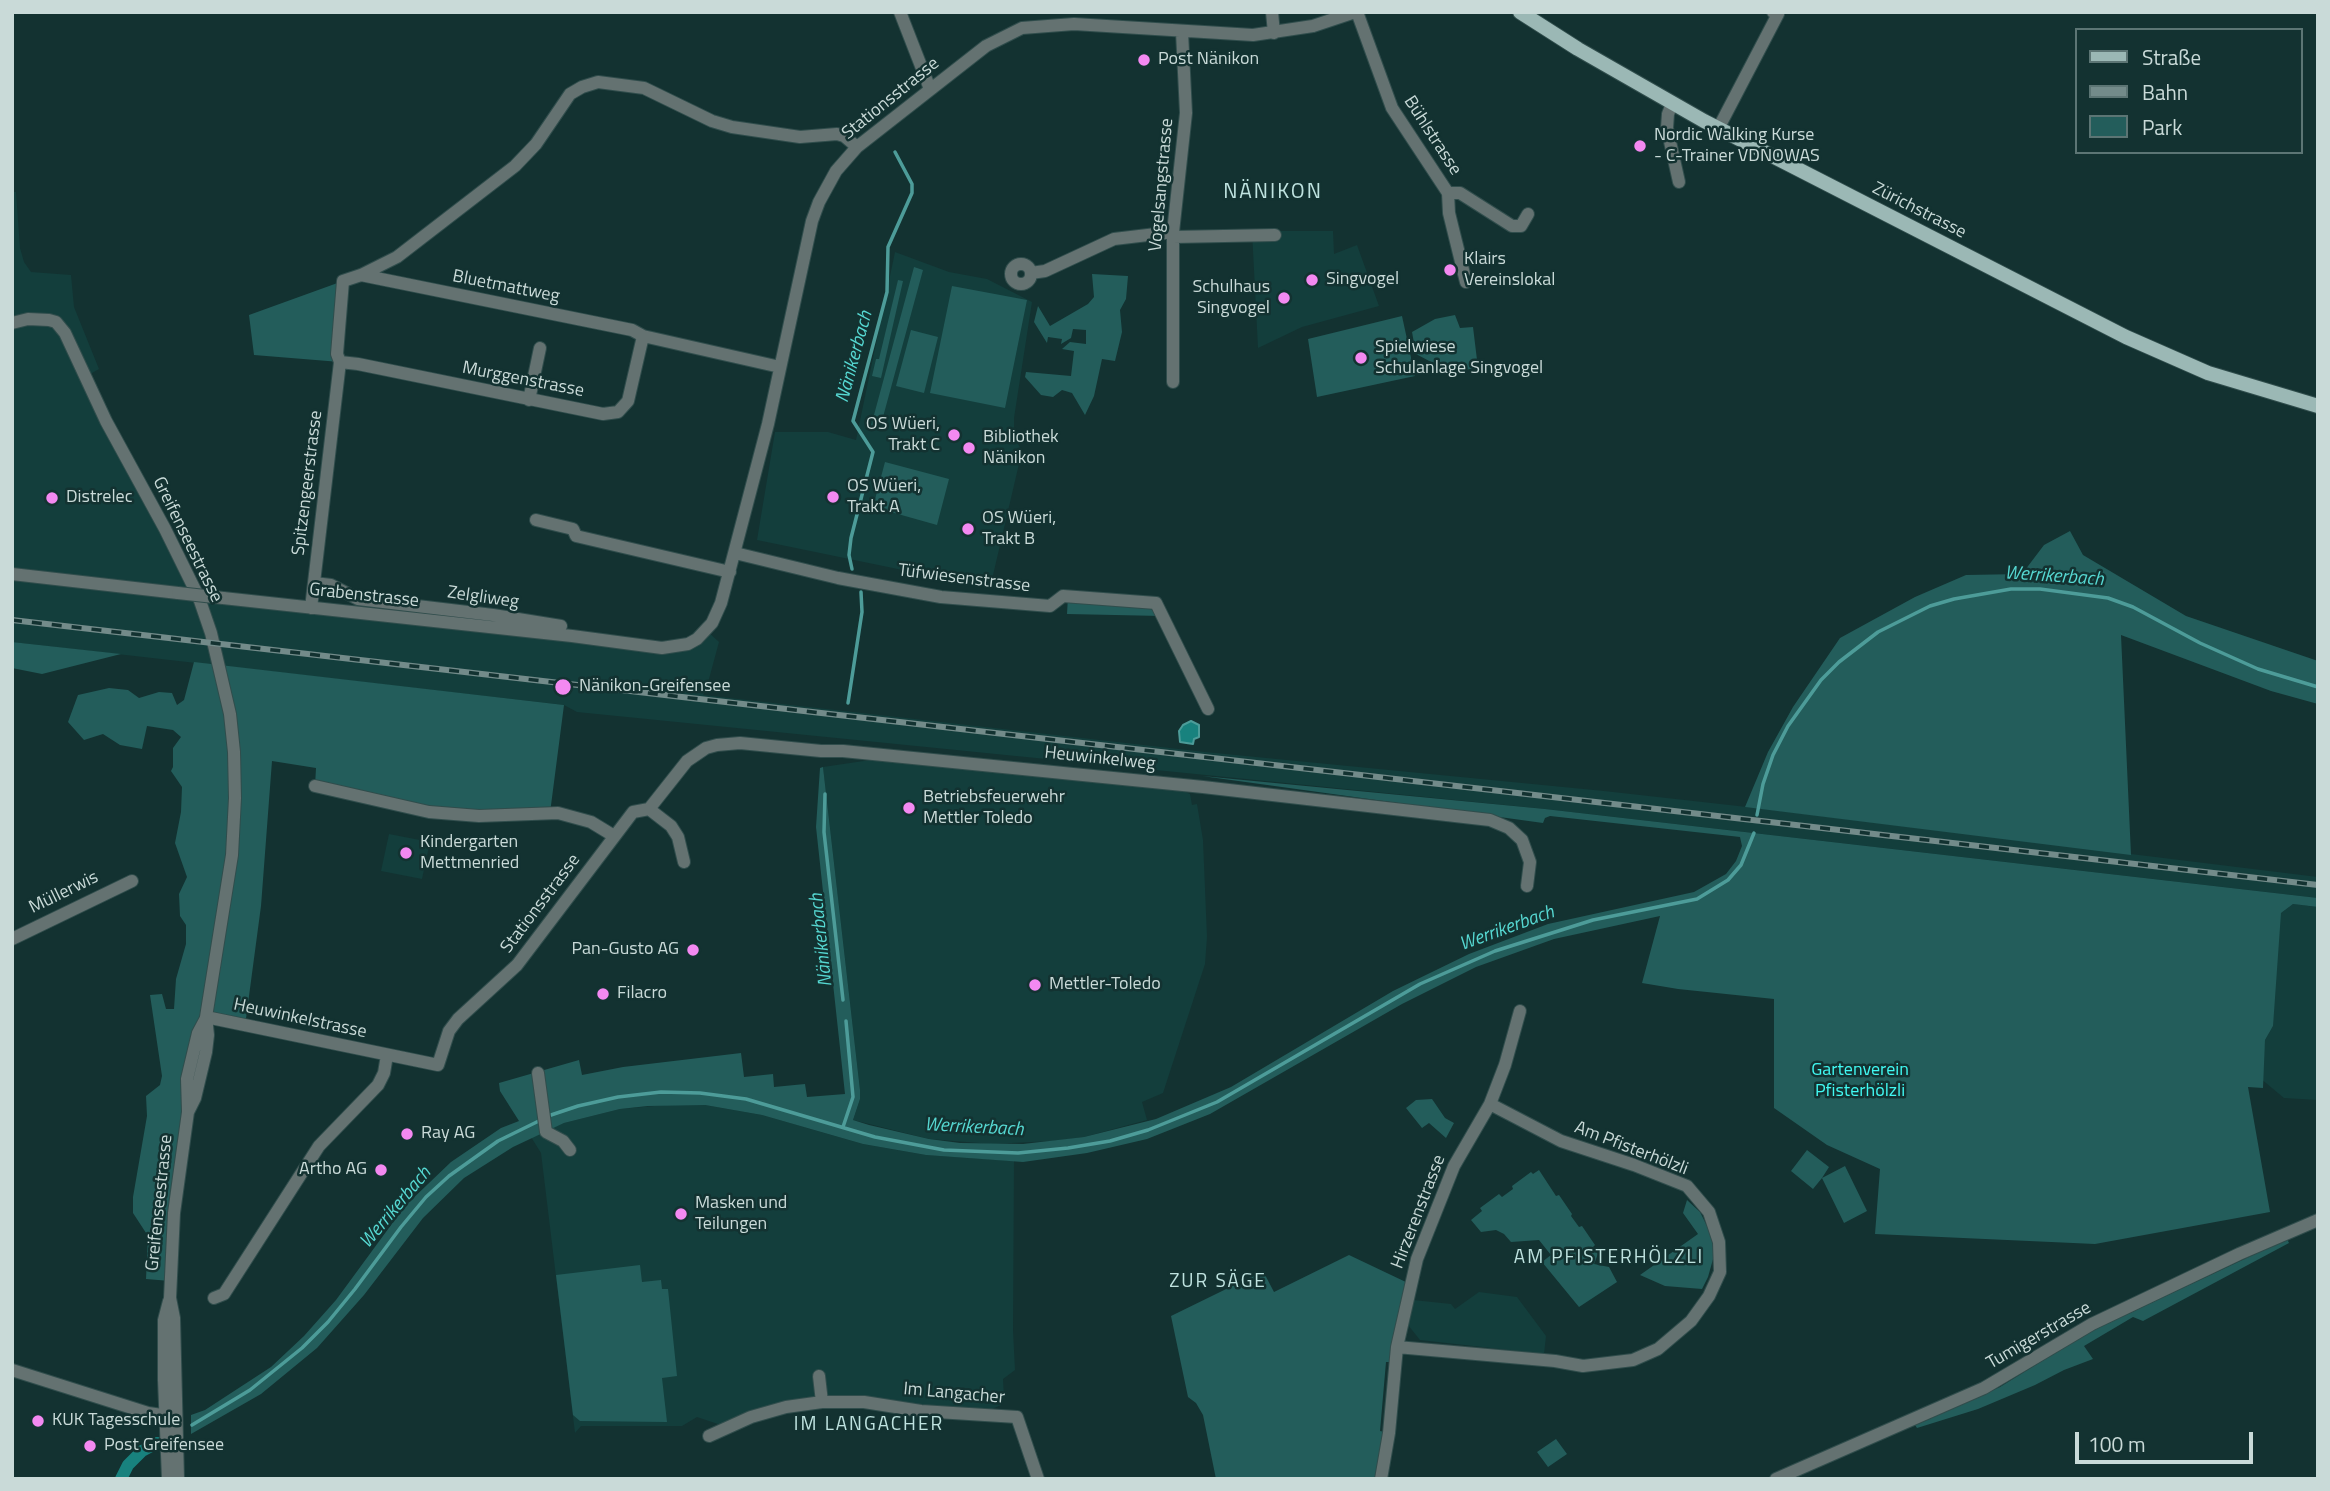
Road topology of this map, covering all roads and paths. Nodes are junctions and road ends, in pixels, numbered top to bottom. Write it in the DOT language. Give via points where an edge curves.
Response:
graph roads {
  1 [pos="900,12"];
  2 [pos="1272,12"];
  3 [pos="1356,12"];
  4 [pos="1520,12"];
  5 [pos="1775,13"];
  6 [pos="1182,32"];
  7 [pos="1274,33"];
  8 [pos="930,89"];
  9 [pos="1672,104"];
  10 [pos="1718,129"];
  11 [pos="857,147"];
  12 [pos="1679,182"];
  13 [pos="1448,192"];
  14 [pos="1528,214"];
  15 [pos="1173,234"];
  16 [pos="1275,235"];
  17 [pos="1031,273"];
  18 [pos="361,275"];
  19 [pos="1466,282"];
  20 [pos="12,323"];
  21 [pos="643,336"];
  22 [pos="540,348"];
  23 [pos="340,362"];
  24 [pos="780,367"];
  25 [pos="1173,382"];
  26 [pos="529,400"];
  27 [pos="2318,406"];
  28 [pos="536,520"];
  29 [pos="734,553"];
  30 [pos="730,572"];
  31 [pos="12,574"];
  32 [pos="314,583"];
  33 [pos="311,608"];
  34 [pos="706,630"];
  35 [pos="645,646"];
  36 [pos="1208,709"];
  37 [pos="315,786"];
  38 [pos="649,809"];
  39 [pos="614,836"];
  40 [pos="684,862"];
  41 [pos="132,881"];
  42 [pos="1527,886"];
  43 [pos="12,939"];
  44 [pos="1520,1011"];
  45 [pos="206,1017"];
  46 [pos="387,1055"];
  47 [pos="538,1073"];
  48 [pos="1490,1104"];
  49 [pos="570,1150"];
  50 [pos="2318,1220"];
  51 [pos="214,1298"];
  52 [pos="1396,1347"];
  53 [pos="12,1370"];
  54 [pos="819,1376"];
  55 [pos="822,1402"];
  56 [pos="171,1421"];
  57 [pos="709,1436"];
  58 [pos="171,1441"];
  59 [pos="168,1479"];
  60 [pos="178,1479"];
  61 [pos="1038,1479"];
  62 [pos="1381,1479"];
  63 [pos="1776,1479"];
  1 -- 8 [label="street"];
  2 -- 7 [label="street"];
  3 -- 7 [label="street, Stationsstrasse"];
  3 -- 13 [label="street, Bühlstrasse" via="1392,108"];
  4 -- 9 [label="main road, Zürichstrasse"];
  5 -- 10 [label="street"];
  6 -- 7 [label="street, Stationsstrasse"];
  6 -- 8 [label="street, Stationsstrasse" via="1074,24 1023,28 986,46"];
  6 -- 15 [label="street, Vogelsangstrasse" via="1186,125"];
  8 -- 11 [label="street, Stationsstrasse"];
  9 -- 10 [label="main road, Zürichstrasse"];
  9 -- 12 [label="street" via="1667,128"];
  10 -- 27 [label="main road, Zürichstrasse" via="2165,356"];
  11 -- 18 [label="street" via="837,134 800,137 732,127 644,88 598,82 570,94 515,166 402,253"];
  11 -- 24 [label="street, Stationsstrasse" via="836,171 819,202"];
  13 -- 14 [label="street" via="1460,193 1512,226 1521,226"];
  13 -- 19 [label="street, Bühlstrasse"];
  15 -- 16 [label="street"];
  15 -- 17 [label="street" via="1114,239"];
  15 -- 25 [label="street, Vogelsangstrasse"];
  18 -- 21 [label="street, Bluetmattweg" via="632,330"];
  18 -- 23 [label="street, Spitzengeerstrasse" via="343,281"];
  20 -- 45 [label="street, Greifenseestrasse" via="50,320 69,341 199,598 223,676 234,752 232,855"];
  21 -- 24 [label="street, Bluetmattweg"];
  21 -- 26 [label="street, Murggenstrasse" via="628,401 618,412 603,414"];
  22 -- 26 [label="street"];
  23 -- 26 [label="street, Murggenstrasse"];
  23 -- 32 [label="street, Spitzengeerstrasse"];
  24 -- 29 [label="street, Stationsstrasse"];
  28 -- 30 [label="street" via="573,529 576,536"];
  29 -- 30 [label="street, Stationsstrasse"];
  29 -- 36 [label="street, Tüfwiesenstrasse" via="940,597 1050,606 1063,596 1156,603"];
  30 -- 34 [label="street, Stationsstrasse" via="717,613"];
  31 -- 33 [label="street, Grabenstrasse, bridge"];
  32 -- 33 [label="street, Spitzengeerstrasse"];
  32 -- 35 [label="street, Zelgliweg" via="331,585 358,599 624,634 642,639"];
  33 -- 35 [label="street, Grabenstrasse"];
  34 -- 35 [label="street, Grabenstrasse" via="677,647"];
  37 -- 39 [label="street" via="429,812 479,816 558,813 591,822"];
  38 -- 39 [label="street, Stationsstrasse" via="633,812"];
  38 -- 40 [label="street" via="675,831"];
  38 -- 42 [label="street, Heuwinkelweg" via="687,761 706,748 740,743 843,751 1490,820 1522,840 1530,862"];
  39 -- 46 [label="street, Stationsstrasse" via="517,965 458,1019 438,1065"];
  41 -- 43 [label="street, Müllerwis"];
  44 -- 48 [label="street, Hirzerenstrasse"];
  45 -- 46 [label="street, Heuwinkelstrasse"];
  45 -- 56 [label="street, Greifenseestrasse" via="208,1035 188,1112 175,1204 170,1298 164,1320"];
  46 -- 51 [label="street" via="378,1085 319,1146 224,1294"];
  47 -- 49 [label="street" via="546,1132"];
  48 -- 52 [label="street, Hirzerenstrasse" via="1454,1166 1431,1221"];
  48 -- 52 [label="street, Am Pfisterhölzli" via="1561,1141 1687,1186 1709,1212 1719,1242 1720,1272 1691,1321 1658,1349 1633,1360 1583,1366"];
  50 -- 63 [label="street, Tumigerstrasse" via="2092,1324 1984,1388"];
  52 -- 62 [label="street, Hirzerenstrasse"];
  53 -- 56 [label="street"];
  54 -- 55 [label="street"];
  55 -- 57 [label="street, Im Langacher" via="751,1417"];
  55 -- 61 [label="street, Im Langacher" via="1017,1417"];
  56 -- 58 [label="street"];
  58 -- 59 [label="street"];
  58 -- 60 [label="street"];
}
